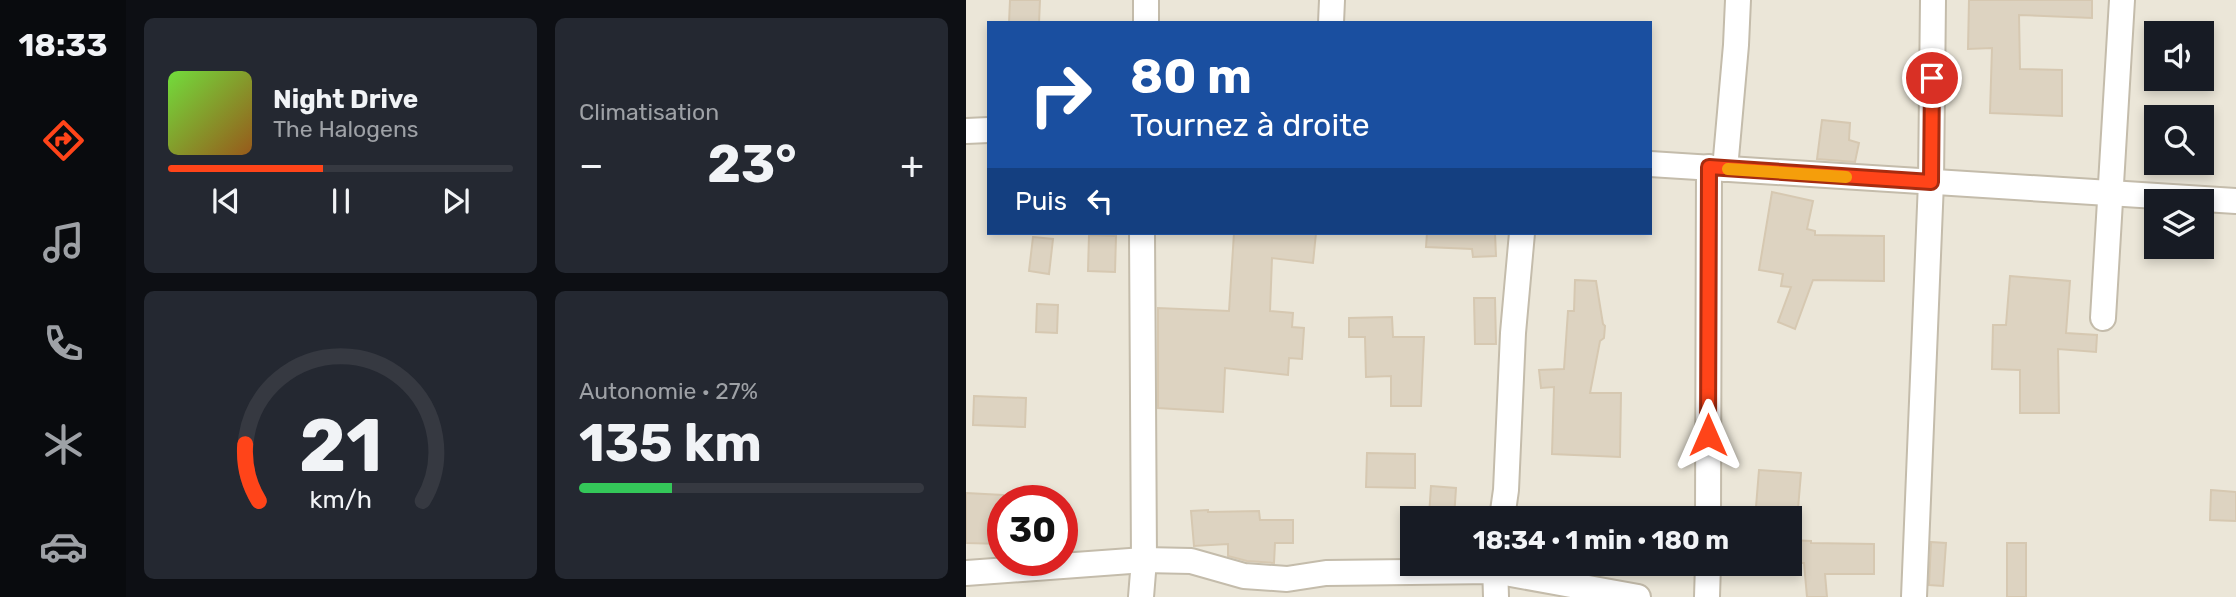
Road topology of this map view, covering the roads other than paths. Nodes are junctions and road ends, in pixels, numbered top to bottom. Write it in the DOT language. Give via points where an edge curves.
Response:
graph roads {
  1 [pos="1146,0"];
  2 [pos="1332,0"];
  3 [pos="1738,0"];
  4 [pos="1933,0"];
  5 [pos="2122,0"];
  6 [pos="1146,21"];
  7 [pos="1331,21"];
  8 [pos="987,130"];
  9 [pos="966,131"];
  10 [pos="1652,164"];
  11 [pos="1717,168"];
  12 [pos="1931,182"];
  13 [pos="2112,194"];
  14 [pos="2236,201"];
  15 [pos="1142,235"];
  16 [pos="1521,235"];
  17 [pos="2103,318"];
  18 [pos="1504,506"];
  19 [pos="1708,506"];
  20 [pos="1144,560"];
  21 [pos="1400,570"];
  22 [pos="966,573"];
  23 [pos="1495,576"];
  24 [pos="1538,576"];
  25 [pos="1708,576"];
  26 [pos="1141,597"];
  27 [pos="1496,597"];
  28 [pos="1638,597"];
  29 [pos="1707,597"];
  30 [pos="1914,597"];
  1 -- 6 [label="street"];
  2 -- 7 [label="street"];
  3 -- 11 [label="street"];
  4 -- 12 [label="street"];
  5 -- 13 [label="street"];
  8 -- 9 [label="street"];
  10 -- 11 [label="street"];
  11 -- 12 [label="street"];
  11 -- 19 [label="street"];
  12 -- 13 [label="street"];
  12 -- 30 [label="street"];
  13 -- 14 [label="street"];
  13 -- 17 [label="street"];
  15 -- 20 [label="street"];
  16 -- 18 [label="street"];
  20 -- 21 [label="street" via="1191,561 1244,576 1287,579"];
  20 -- 22 [label="street"];
  20 -- 26 [label="street"];
  23 -- 27 [label="street"];
  24 -- 28 [label="street"];
  25 -- 29 [label="street"];
}
